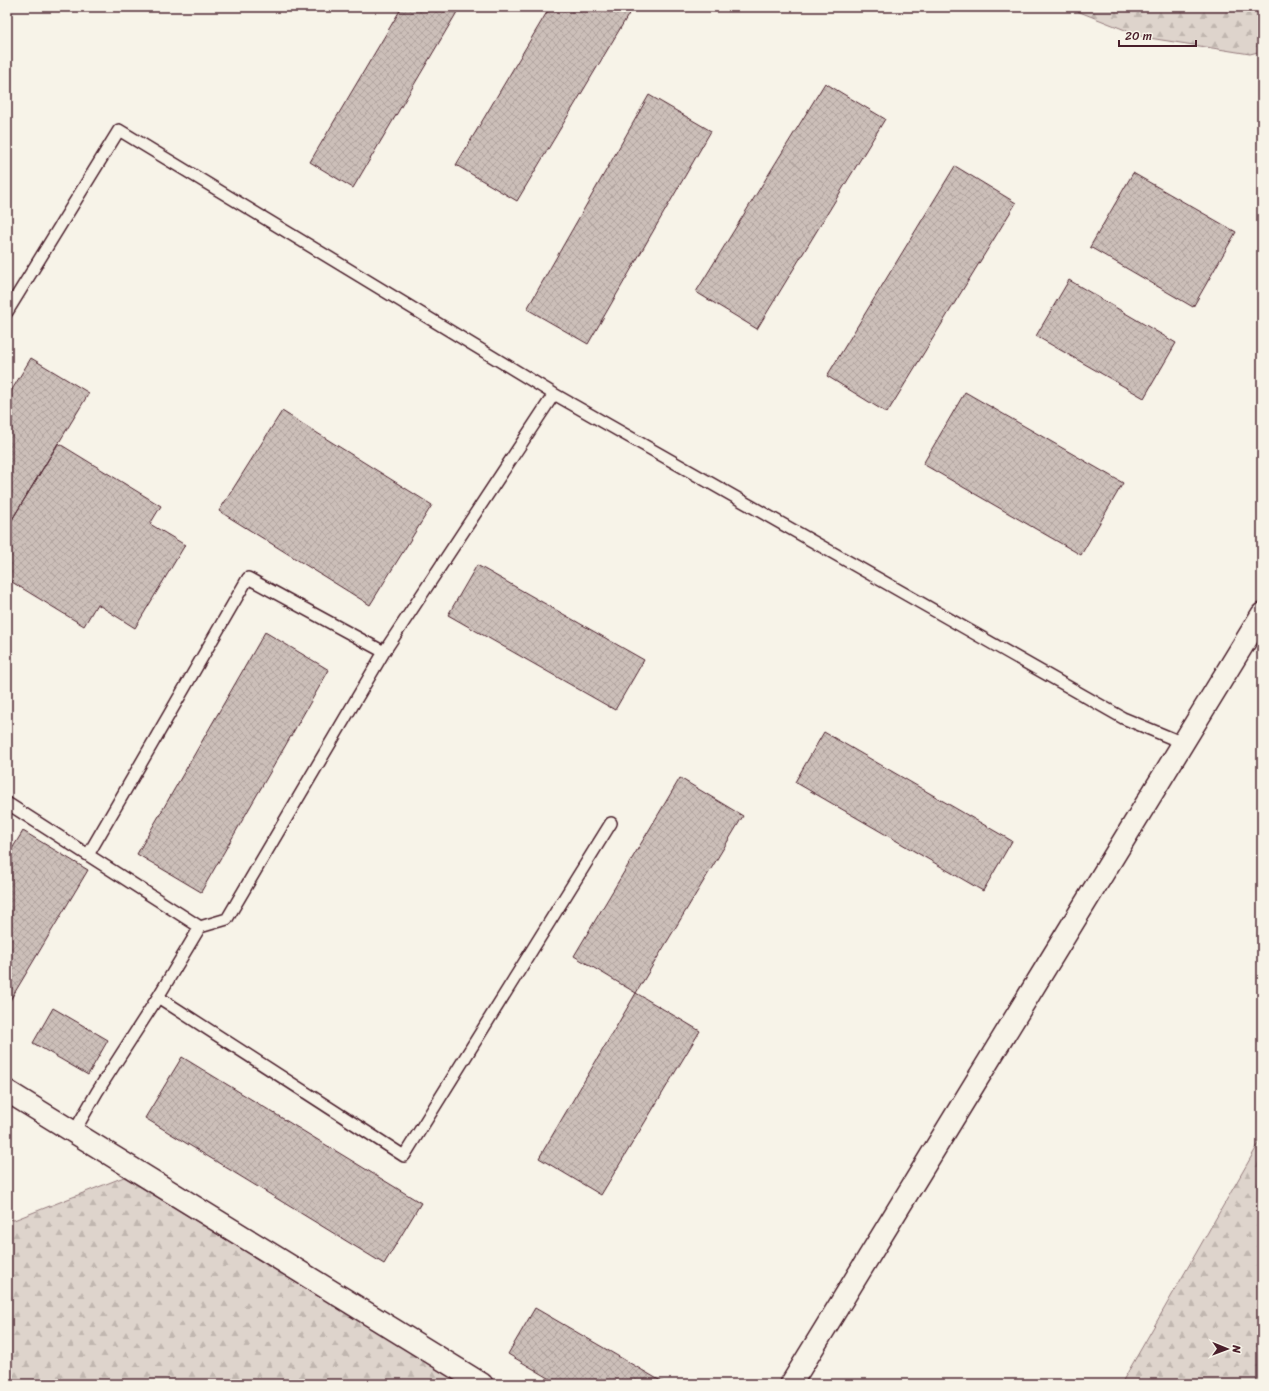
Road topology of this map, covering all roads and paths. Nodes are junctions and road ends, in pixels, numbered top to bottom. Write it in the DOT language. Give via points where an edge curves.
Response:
graph roads {
  1 [pos="7,312"];
  2 [pos="554,394"];
  3 [pos="1262,614"];
  4 [pos="384,652"];
  5 [pos="1183,743"];
  6 [pos="7,803"];
  7 [pos="611,823"];
  8 [pos="88,855"];
  9 [pos="200,927"];
  10 [pos="158,997"];
  11 [pos="7,1091"];
  12 [pos="74,1132"];
  13 [pos="482,1384"];
  14 [pos="792,1384"];
  1 -- 2 [label="lane" via="119,130"];
  2 -- 4 [label="lane"];
  2 -- 5 [label="lane" via="1123,718"];
  3 -- 5 [label="street"];
  4 -- 8 [label="lane" via="248,578"];
  4 -- 9 [label="lane" via="227,919"];
  5 -- 14 [label="street"];
  6 -- 8 [label="lane"];
  7 -- 10 [label="lane" via="404,1156"];
  8 -- 9 [label="lane"];
  9 -- 10 [label="lane"];
  10 -- 12 [label="lane"];
  11 -- 12 [label="street"];
  12 -- 13 [label="street"];
}
